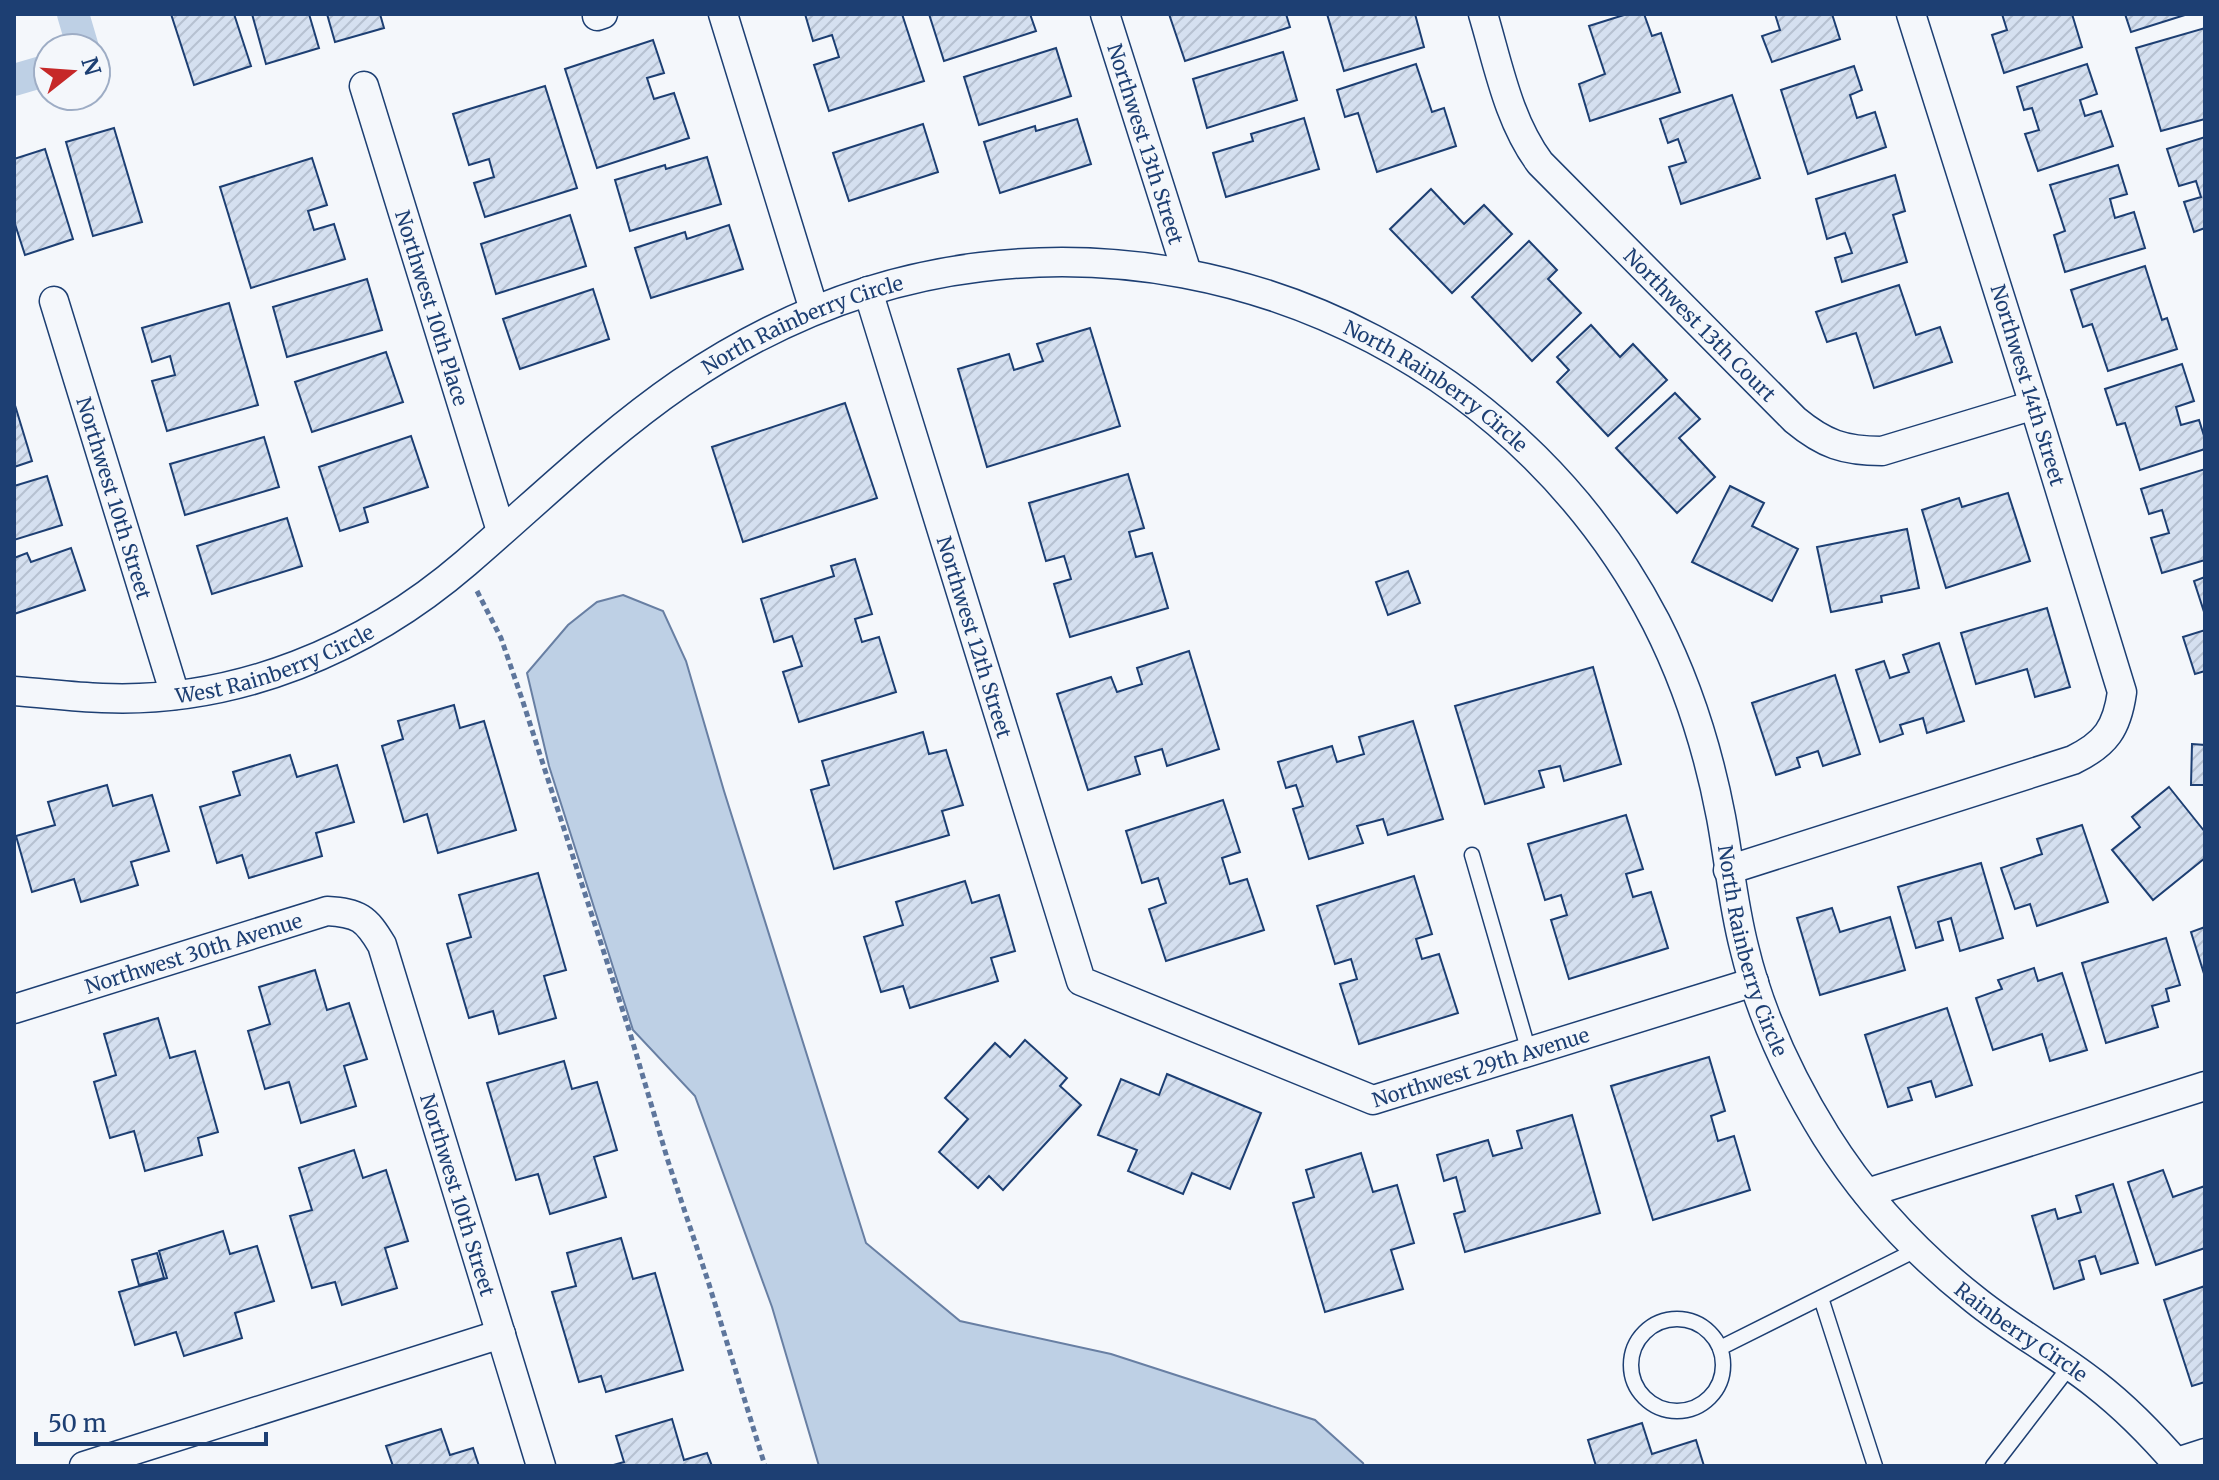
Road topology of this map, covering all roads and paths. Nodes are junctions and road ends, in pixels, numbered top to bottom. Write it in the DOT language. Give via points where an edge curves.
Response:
graph roads {
  1 [pos="723,14"];
  2 [pos="1105,14"];
  3 [pos="1483,14"];
  4 [pos="1911,14"];
  5 [pos="364,86"];
  6 [pos="1187,273"];
  7 [pos="868,291"];
  8 [pos="54,301"];
  9 [pos="814,310"];
  10 [pos="2034,405"];
  11 [pos="501,531"];
  12 [pos="464,565"];
  13 [pos="14,691"];
  14 [pos="175,695"];
  15 [pos="1472,855"];
  16 [pos="1728,870"];
  17 [pos="370,925"];
  18 [pos="1081,981"];
  19 [pos="1754,982"];
  20 [pos="14,1009"];
  21 [pos="1529,1052"];
  22 [pos="2205,1086"];
  23 [pos="1867,1193"];
  24 [pos="1918,1249"];
  25 [pos="1821,1298"];
  26 [pos="501,1334"];
  27 [pos="1720,1348"];
  28 [pos="2070,1366"];
  29 [pos="2205,1453"];
  30 [pos="2178,1464"];
  31 [pos="84,1466"];
  32 [pos="541,1466"];
  33 [pos="765,1466"];
  34 [pos="1875,1466"];
  35 [pos="1993,1466"];
  1 -- 9 [label="street"];
  2 -- 6 [label="street, Northwest 13th Street"];
  3 -- 10 [label="street, Northwest 13th Court" via="1516,121 1540,163 1813,435 1835,446 1882,451"];
  4 -- 10 [label="street, Northwest 14th Street"];
  5 -- 11 [label="street, Northwest 10th Place"];
  6 -- 7 [label="street, North Rainberry Circle" via="1058,262 980,267"];
  6 -- 16 [label="street, North Rainberry Circle" via="1285,300 1343,323 1411,360 1476,404 1569,493 1616,555 1656,622 1687,693 1704,742"];
  7 -- 9 [label="street, North Rainberry Circle"];
  7 -- 18 [label="street, Northwest 12th Street"];
  8 -- 14 [label="street, Northwest 10th Street"];
  9 -- 11 [label="street, North Rainberry Circle" via="670,390"];
  10 -- 16 [label="street, Northwest 14th Street" via="2122,692 2109,734 2094,750 2073,760"];
  11 -- 12 [label="street, West Rainberry Circle"];
  12 -- 14 [label="street, West Rainberry Circle" via="351,643 287,670"];
  12 -- 33 [label="path" via="501,638 522,699"];
  13 -- 14 [label="street, West Rainberry Circle" via="108,699"];
  15 -- 21 [label="lane"];
  16 -- 19 [label="street, North Rainberry Circle"];
  17 -- 20 [label="street, Northwest 30th Avenue" via="351,913 327,911"];
  17 -- 26 [label="street, Northwest 10th Street" via="382,945"];
  18 -- 21 [label="street, Northwest 29th Avenue" via="1373,1100"];
  19 -- 21 [label="street, Northwest 29th Avenue"];
  19 -- 23 [label="street, North Rainberry Circle" via="1804,1098"];
  22 -- 23 [label="street"];
  23 -- 24 [label="street, Rainberry Circle"];
  24 -- 25 [label="lane"];
  24 -- 28 [label="street, Rainberry Circle" via="1976,1301"];
  25 -- 27 [label="lane"];
  25 -- 34 [label="lane"];
  26 -- 31 [label="street"];
  26 -- 32 [label="street, Northwest 10th Street"];
  27 -- 27 [label="lane" via="1702,1326 1660,1323 1638,1341 1631,1368 1635,1382 1642,1395 1666,1410 1694,1408 1716,1390 1723,1363"];
  28 -- 30 [label="street, Rainberry Circle" via="2150,1433"];
  28 -- 35 [label="lane"];
  29 -- 30 [label="street"];
}
